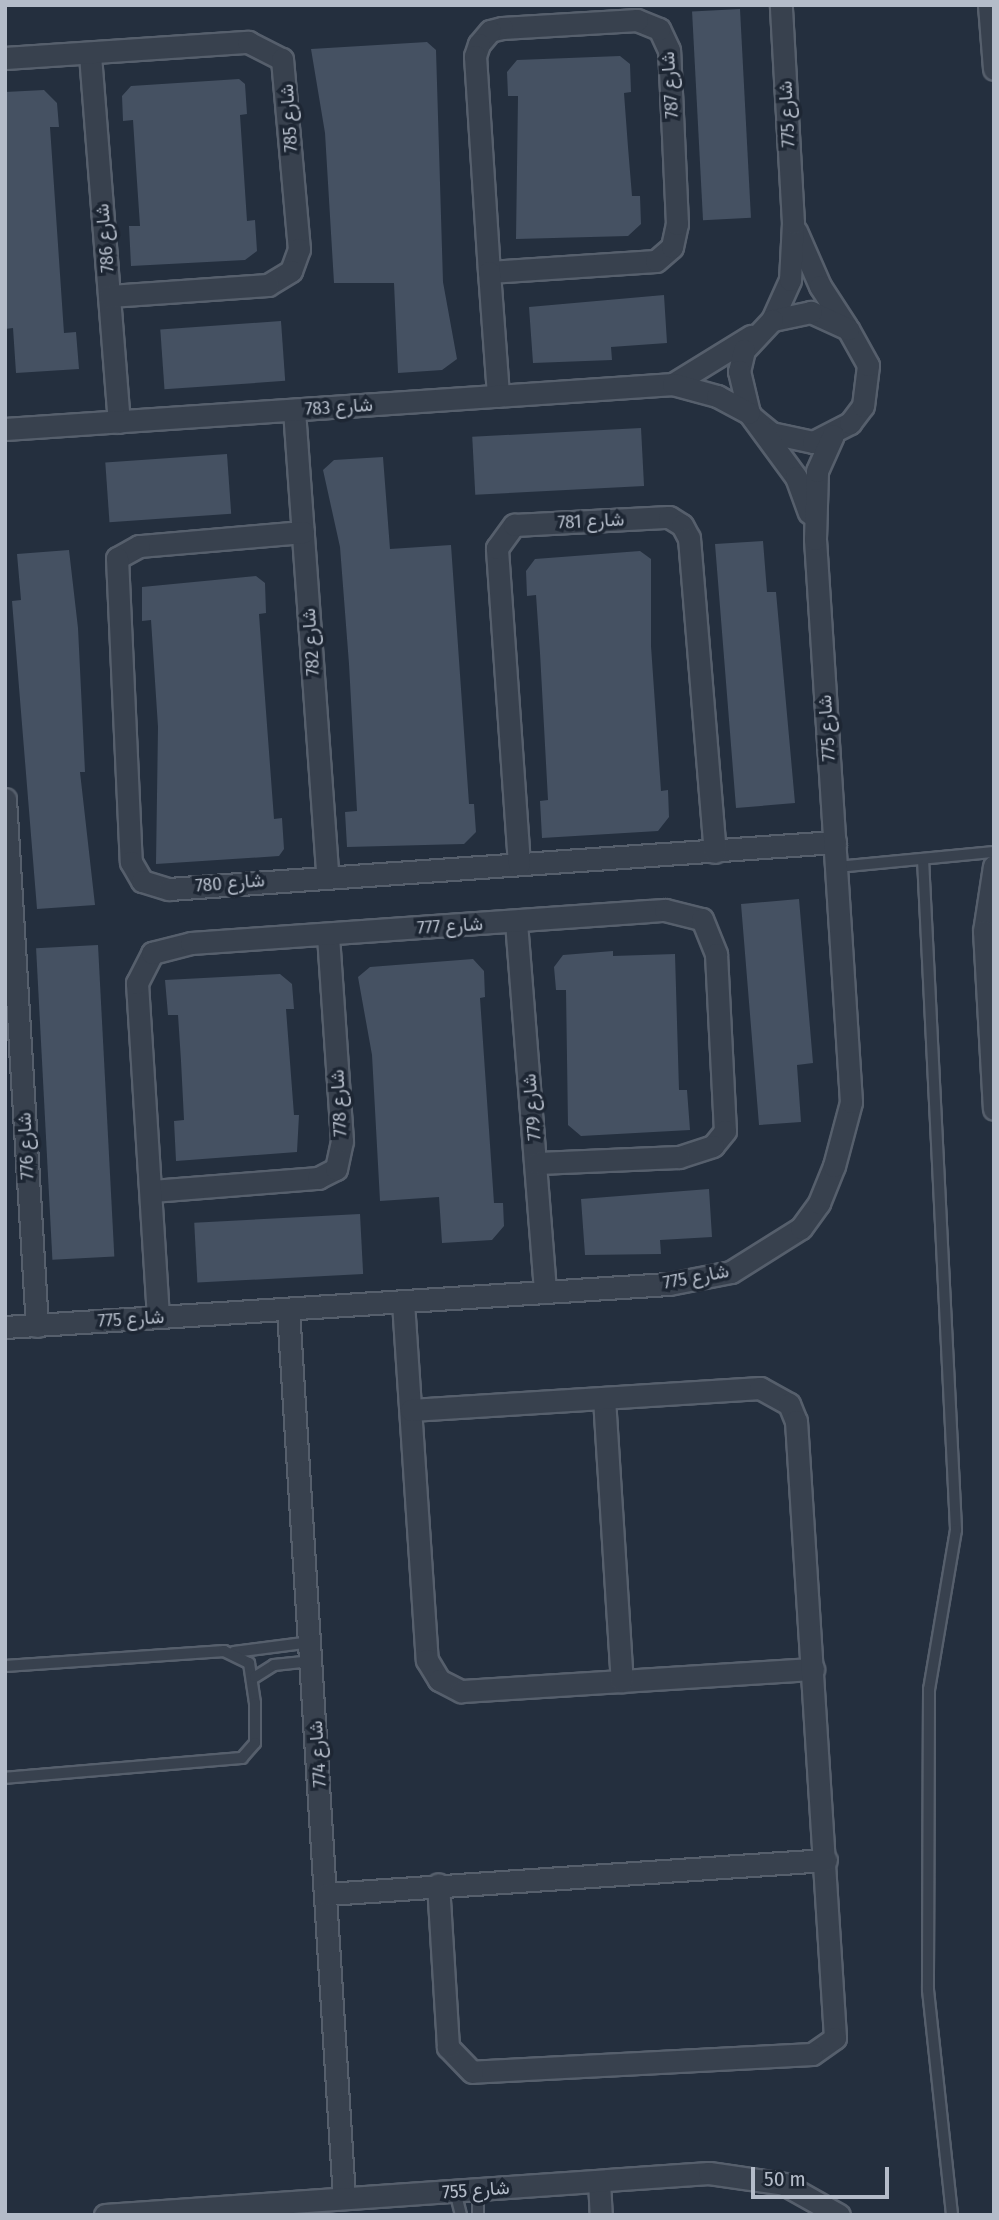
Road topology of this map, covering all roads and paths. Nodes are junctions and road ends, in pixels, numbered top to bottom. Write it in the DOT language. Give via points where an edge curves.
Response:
graph roads {
  1 [pos="781,5"];
  2 [pos="989,5"];
  3 [pos="90,55"];
  4 [pos="5,58"];
  5 [pos="994,69"];
  6 [pos="793,223"];
  7 [pos="489,272"];
  8 [pos="110,296"];
  9 [pos="764,326"];
  10 [pos="848,329"];
  11 [pos="673,384"];
  12 [pos="498,396"];
  13 [pos="294,410"];
  14 [pos="752,416"];
  15 [pos="119,422"];
  16 [pos="5,429"];
  17 [pos="833,435"];
  18 [pos="303,532"];
  19 [pos="815,539"];
  20 [pos="5,799"];
  21 [pos="835,842"];
  22 [pos="715,852"];
  23 [pos="994,852"];
  24 [pos="923,859"];
  25 [pos="519,864"];
  26 [pos="994,866"];
  27 [pos="837,867"];
  28 [pos="327,875"];
  29 [pos="8,888"];
  30 [pos="516,922"];
  31 [pos="328,934"];
  32 [pos="11,998"];
  33 [pos="12,1025"];
  34 [pos="994,1109"];
  35 [pos="537,1163"];
  36 [pos="152,1191"];
  37 [pos="545,1292"];
  38 [pos="403,1302"];
  39 [pos="288,1310"];
  40 [pos="158,1317"];
  41 [pos="37,1326"];
  42 [pos="5,1327"];
  43 [pos="604,1398"];
  44 [pos="411,1410"];
  45 [pos="311,1651"];
  46 [pos="233,1653"];
  47 [pos="5,1666"];
  48 [pos="813,1670"];
  49 [pos="255,1677"];
  50 [pos="622,1681"];
  51 [pos="5,1778"];
  52 [pos="826,1860"];
  53 [pos="438,1884"];
  54 [pos="327,1894"];
  55 [pos="599,2181"];
  56 [pos="478,2190"];
  57 [pos="455,2191"];
  58 [pos="344,2199"];
  59 [pos="217,2211"];
  60 [pos="104,2215"];
  61 [pos="461,2215"];
  62 [pos="478,2215"];
  63 [pos="601,2215"];
  64 [pos="839,2215"];
  65 [pos="952,2215"];
  1 -- 6 [label="street, شارع 775"];
  2 -- 5 [label="street"];
  3 -- 4 [label="street, شارع 785"];
  3 -- 8 [label="street, شارع 786"];
  3 -- 8 [label="street, شارع 785" via="248,42 274,52 285,71 299,249 291,271 268,285"];
  6 -- 9 [label="street, شارع 775" via="790,280"];
  6 -- 10 [label="street, شارع 775" via="820,286"];
  7 -- 7 [label="street, شارع 787" via="656,261 672,247 677,224 669,50 659,29 636,20 502,28 490,31 479,44"];
  7 -- 12 [label="street, شارع 787"];
  8 -- 15 [label="street, شارع 786"];
  9 -- 10 [label="street" via="811,312"];
  9 -- 11 [label="street, شارع 783"];
  9 -- 14 [label="street" via="739,371"];
  10 -- 17 [label="street" via="869,365 869,386 850,423"];
  11 -- 12 [label="street, شارع 783"];
  11 -- 14 [label="street, شارع 783" via="717,396"];
  12 -- 13 [label="street, شارع 783"];
  13 -- 15 [label="street, شارع 783"];
  13 -- 18 [label="street, شارع 782"];
  14 -- 17 [label="street" via="791,441"];
  14 -- 19 [label="street, شارع 775" via="796,477"];
  15 -- 16 [label="street, شارع 783"];
  17 -- 19 [label="street, شارع 775" via="817,471"];
  18 -- 28 [label="street, شارع 782"];
  18 -- 28 [label="street, شارع 780" via="139,546 117,558 131,862 142,881 169,889"];
  19 -- 21 [label="street, شارع 775"];
  20 -- 29 [label="street, شارع 776"];
  21 -- 22 [label="street, شارع 780"];
  21 -- 27 [label="street, شارع 775"];
  22 -- 25 [label="street, شارع 780"];
  22 -- 25 [label="street, شارع 781" via="689,538 682,525 669,517 514,526 497,548"];
  23 -- 24 [label="lane"];
  24 -- 27 [label="lane"];
  24 -- 65 [label="lane" via="956,1530 928,1702 928,1990"];
  25 -- 28 [label="street, شارع 780"];
  26 -- 34 [label="street" via="984,931"];
  27 -- 37 [label="street, شارع 775" via="851,1102 845,1137 819,1203 778,1246 731,1272 669,1284"];
  29 -- 32 [label="street, شارع 776"];
  30 -- 31 [label="street, شارع 777"];
  30 -- 35 [label="street, شارع 779"];
  30 -- 35 [label="street, شارع 777" via="687,912 702,919 712,932 716,954 727,1111 725,1131 713,1146 679,1157"];
  31 -- 36 [label="street, شارع 777" via="175,945 152,953 142,965 137,983"];
  31 -- 36 [label="street, شارع 778" via="342,1141 336,1169 318,1178"];
  32 -- 33 [label="street, شارع 776"];
  33 -- 41 [label="street, شارع 776"];
  35 -- 37 [label="street, شارع 779"];
  36 -- 40 [label="street, شارع 777"];
  37 -- 38 [label="street, شارع 775"];
  38 -- 39 [label="street, شارع 775"];
  38 -- 44 [label="street"];
  39 -- 40 [label="street, شارع 775"];
  39 -- 45 [label="street, شارع 774"];
  40 -- 41 [label="street, شارع 775"];
  41 -- 42 [label="street, شارع 775"];
  43 -- 44 [label="street"];
  43 -- 48 [label="street" via="760,1388 789,1404 796,1421"];
  43 -- 50 [label="street"];
  44 -- 50 [label="street" via="427,1660 434,1674 461,1691"];
  45 -- 46 [label="lane"];
  45 -- 49 [label="lane"];
  45 -- 54 [label="street, شارع 774"];
  46 -- 47 [label="lane"];
  46 -- 49 [label="lane" via="249,1662"];
  48 -- 50 [label="street"];
  48 -- 52 [label="street"];
  49 -- 51 [label="lane" via="255,1744 242,1758"];
  52 -- 53 [label="street"];
  52 -- 53 [label="street" via="835,2038 819,2053 772,2057 472,2072 448,2047"];
  53 -- 54 [label="street"];
  54 -- 58 [label="street, شارع 774"];
  55 -- 56 [label="street, شارع 755"];
  55 -- 63 [label="street"];
  55 -- 64 [label="street, شارع 755" via="709,2173 752,2176 809,2195"];
  56 -- 57 [label="street, شارع 755"];
  56 -- 62 [label="lane"];
  57 -- 58 [label="street, شارع 755"];
  57 -- 61 [label="lane"];
  58 -- 59 [label="street, شارع 755"];
  59 -- 60 [label="street, شارع 755"];
}
